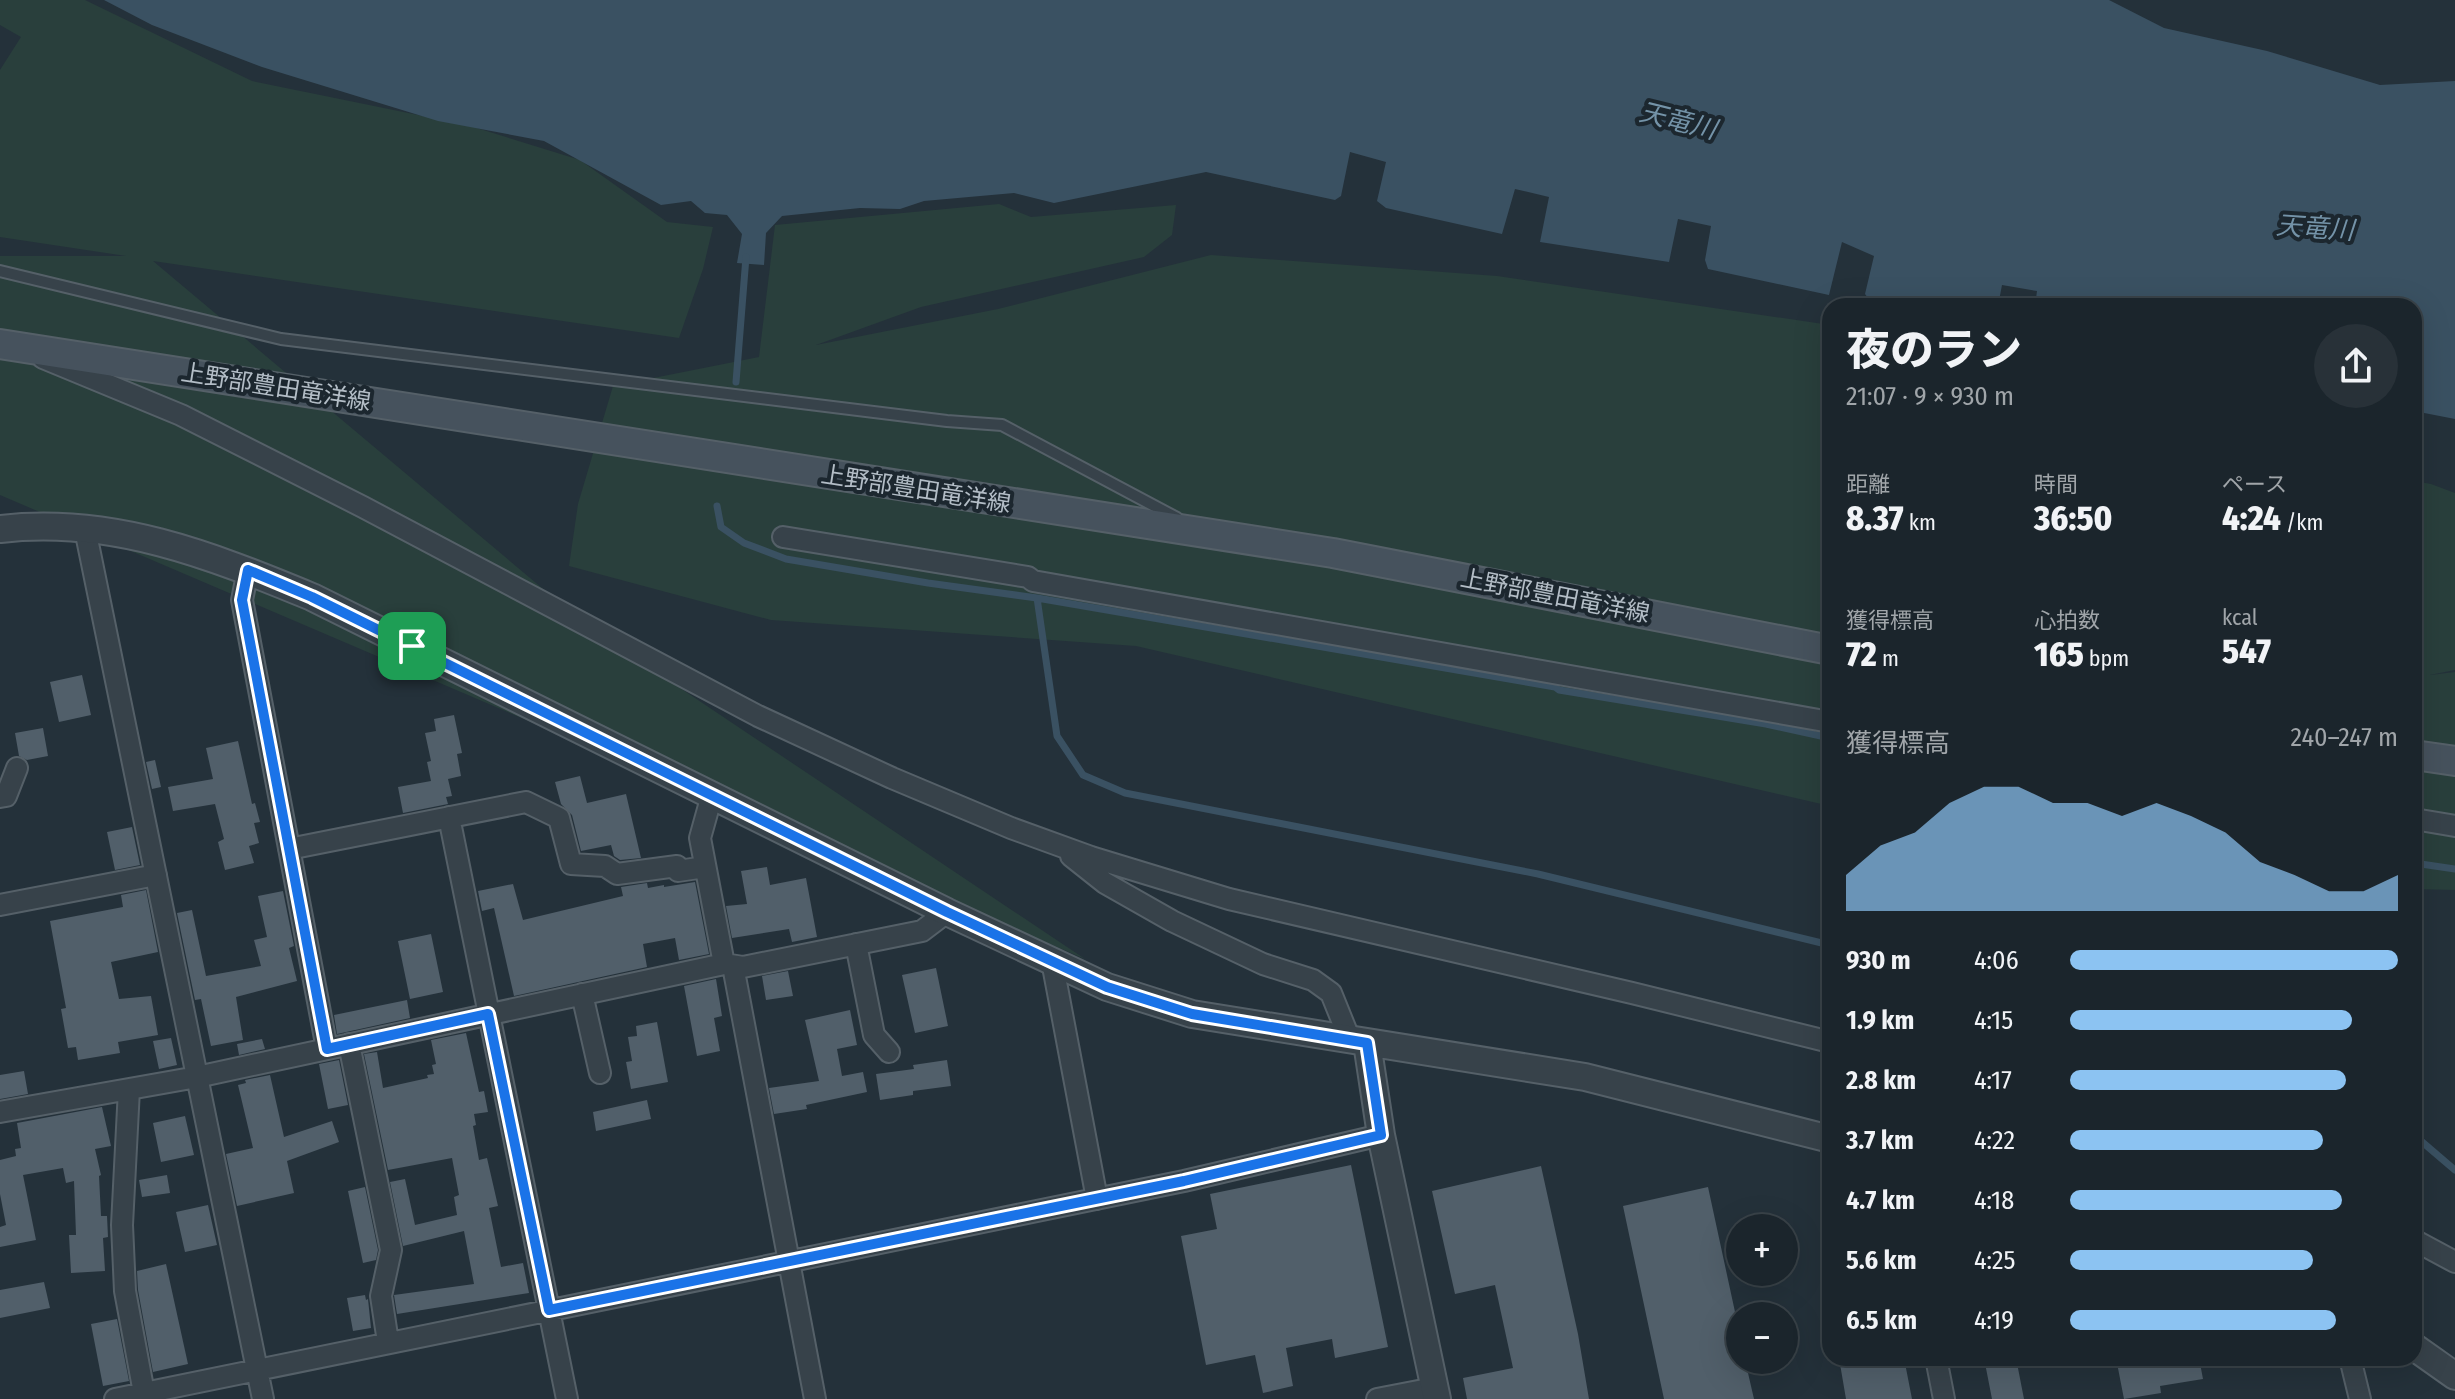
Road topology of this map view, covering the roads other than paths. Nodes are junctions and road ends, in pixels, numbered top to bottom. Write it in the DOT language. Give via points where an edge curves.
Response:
graph roads {
  1 [pos="0,271"];
  2 [pos="5,344"];
  3 [pos="0,529"];
  4 [pos="85,529"];
  5 [pos="1208,535"];
  6 [pos="783,537"];
  7 [pos="248,570"];
  8 [pos="1822,648"];
  9 [pos="1822,721"];
  10 [pos="2422,756"];
  11 [pos="2455,761"];
  12 [pos="17,768"];
  13 [pos="712,795"];
  14 [pos="0,797"];
  15 [pos="449,817"];
  16 [pos="2422,820"];
  17 [pos="2455,826"];
  18 [pos="1059,845"];
  19 [pos="289,849"];
  20 [pos="705,867"];
  21 [pos="156,875"];
  22 [pos="0,905"];
  23 [pos="947,912"];
  24 [pos="856,944"];
  25 [pos="1052,961"];
  26 [pos="728,965"];
  27 [pos="582,994"];
  28 [pos="488,1014"];
  29 [pos="1822,1040"];
  30 [pos="1358,1041"];
  31 [pos="349,1044"];
  32 [pos="327,1049"];
  33 [pos="889,1052"];
  34 [pos="600,1073"];
  35 [pos="197,1077"];
  36 [pos="129,1089"];
  37 [pos="0,1112"];
  38 [pos="1381,1135"];
  39 [pos="1822,1137"];
  40 [pos="1097,1199"];
  41 [pos="2422,1244"];
  42 [pos="789,1261"];
  43 [pos="2455,1262"];
  44 [pos="549,1310"];
  45 [pos="388,1342"];
  46 [pos="2422,1353"];
  47 [pos="1938,1366"];
  48 [pos="2352,1366"];
  49 [pos="257,1369"];
  50 [pos="2455,1376"];
  51 [pos="144,1393"];
  52 [pos="1436,1393"];
  53 [pos="115,1399"];
  54 [pos="263,1399"];
  55 [pos="567,1399"];
  56 [pos="815,1399"];
  57 [pos="1377,1399"];
  58 [pos="1944,1399"];
  59 [pos="2360,1399"];
  1 -- 5 [label="lane" via="281,339 1002,425"];
  2 -- 5 [label="main road, 上野部豊田竜洋線"];
  2 -- 18 [label="street" via="181,415 758,716 892,778"];
  3 -- 4 [label="street"];
  4 -- 7 [label="street" via="151,538"];
  4 -- 21 [label="street"];
  5 -- 8 [label="main road, 上野部豊田竜洋線" via="1333,553"];
  6 -- 9 [label="street"];
  7 -- 13 [label="street"];
  7 -- 19 [label="street" via="242,600"];
  10 -- 11 [label="main road"];
  12 -- 14 [label="street" via="6,796"];
  13 -- 20 [label="street" via="700,838"];
  13 -- 23 [label="street"];
  15 -- 19 [label="street"];
  15 -- 20 [label="street" via="526,802 559,818 571,864 605,866 617,874"];
  15 -- 28 [label="street"];
  16 -- 17 [label="street"];
  18 -- 29 [label="street" via="1229,899"];
  18 -- 30 [label="street" via="1105,883 1172,921 1263,964 1313,980 1331,993"];
  19 -- 32 [label="street"];
  20 -- 26 [label="street"];
  21 -- 22 [label="street"];
  21 -- 35 [label="street"];
  23 -- 24 [label="street" via="922,931"];
  23 -- 25 [label="street"];
  24 -- 26 [label="street" via="743,967"];
  24 -- 33 [label="street" via="874,1035"];
  25 -- 30 [label="street" via="1107,987 1192,1014"];
  25 -- 40 [label="street"];
  26 -- 27 [label="street"];
  26 -- 42 [label="street"];
  27 -- 28 [label="street"];
  27 -- 34 [label="street"];
  28 -- 31 [label="street"];
  28 -- 44 [label="street"];
  30 -- 38 [label="street"];
  30 -- 39 [label="street" via="1585,1077"];
  31 -- 32 [label="street"];
  31 -- 45 [label="street" via="391,1250 381,1296"];
  32 -- 35 [label="street"];
  35 -- 36 [label="street"];
  35 -- 49 [label="street"];
  36 -- 37 [label="street"];
  36 -- 51 [label="street" via="123,1251"];
  38 -- 40 [label="street"];
  38 -- 52 [label="street"];
  40 -- 42 [label="street"];
  41 -- 43 [label="street"];
  42 -- 44 [label="street"];
  42 -- 56 [label="street"];
  44 -- 45 [label="street"];
  44 -- 55 [label="street"];
  45 -- 49 [label="street"];
  46 -- 50 [label="street"];
  47 -- 58 [label="street"];
  48 -- 59 [label="street"];
  49 -- 51 [label="street"];
  49 -- 54 [label="street"];
  51 -- 53 [label="street"];
  52 -- 57 [label="street"];
}
